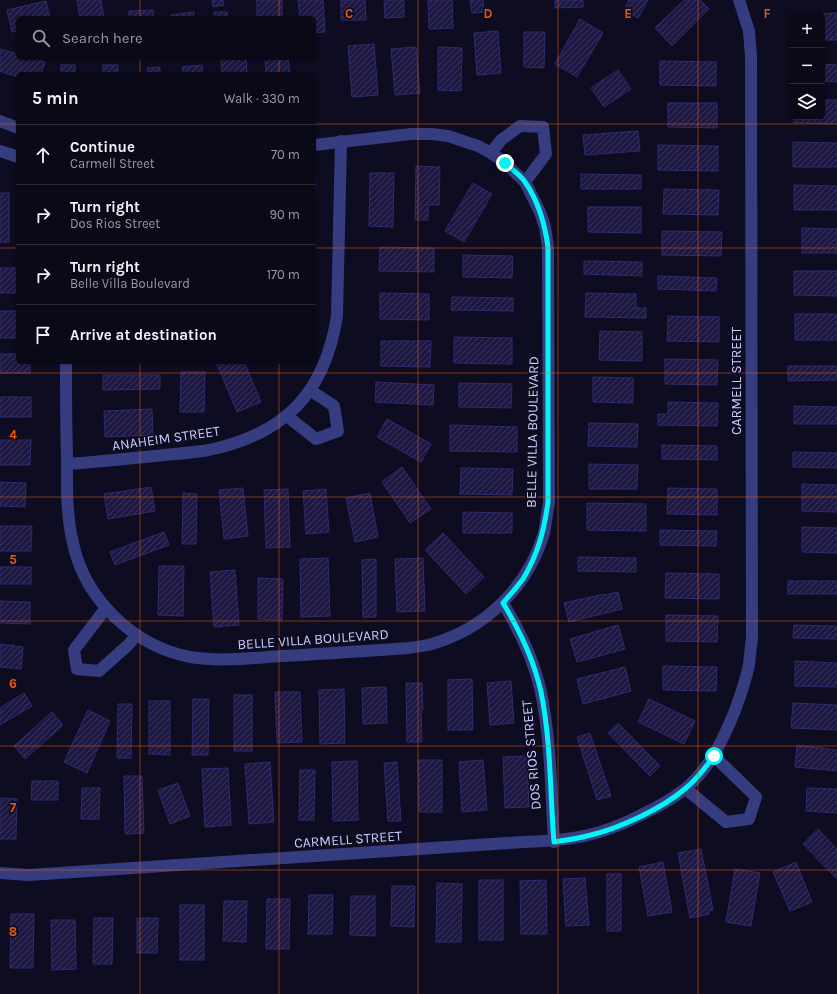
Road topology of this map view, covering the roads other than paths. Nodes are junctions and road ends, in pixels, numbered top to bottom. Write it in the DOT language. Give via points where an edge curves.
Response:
graph roads {
  1 [pos="739,0"];
  2 [pos="0,121"];
  3 [pos="16,127"];
  4 [pos="341,141"];
  5 [pos="316,145"];
  6 [pos="0,150"];
  7 [pos="491,153"];
  8 [pos="16,156"];
  9 [pos="525,182"];
  10 [pos="66,364"];
  11 [pos="310,390"];
  12 [pos="286,416"];
  13 [pos="67,464"];
  14 [pos="503,603"];
  15 [pos="106,608"];
  16 [pos="137,635"];
  17 [pos="714,756"];
  18 [pos="686,789"];
  19 [pos="554,842"];
  20 [pos="0,873"];
  1 -- 17 [label="street, CARMELL STREET" via="749,31 751,57 752,636 749,665 742,692"];
  2 -- 3 [label="street"];
  4 -- 5 [label="street, BELLE VILLA BOULEVARD"];
  4 -- 7 [label="street, BELLE VILLA BOULEVARD" via="432,134 463,140"];
  4 -- 11 [label="street, ANAHEIM STREET" via="337,316 324,367"];
  6 -- 8 [label="street"];
  7 -- 9 [label="street, BELLE VILLA BOULEVARD"];
  7 -- 9 [label="street" via="501,140 520,126 543,127 546,154"];
  9 -- 14 [label="street, BELLE VILLA BOULEVARD" via="540,212 548,247 548,502 544,532 536,554 522,579"];
  10 -- 13 [label="street, BELLE VILLA BOULEVARD"];
  11 -- 12 [label="street, ANAHEIM STREET"];
  11 -- 12 [label="street" via="334,406 338,431 316,439"];
  12 -- 13 [label="street, ANAHEIM STREET" via="254,436 208,450"];
  13 -- 15 [label="street, BELLE VILLA BOULEVARD" via="67,512 78,563 94,594"];
  14 -- 16 [label="street, BELLE VILLA BOULEVARD" via="480,622 459,634 431,644 408,648 214,660 173,652"];
  14 -- 19 [label="street, DOS RIOS STREET" via="524,640 540,692 546,729"];
  15 -- 16 [label="street, BELLE VILLA BOULEVARD"];
  15 -- 16 [label="street" via="74,650 77,669 99,671"];
  17 -- 18 [label="street, CARMELL STREET"];
  17 -- 18 [label="street" via="756,797 749,819 726,822"];
  18 -- 19 [label="street, CARMELL STREET" via="622,825 588,836"];
  19 -- 20 [label="street, CARMELL STREET" via="29,875"];
}
